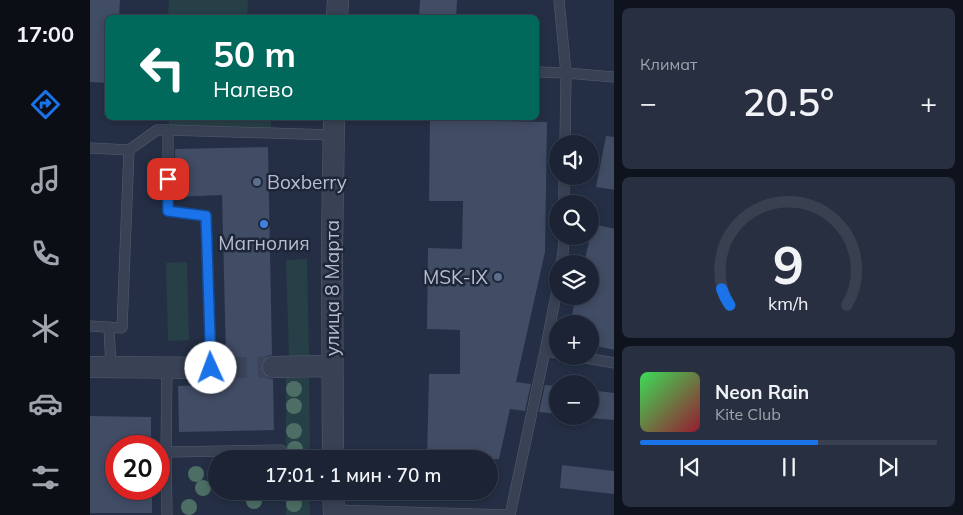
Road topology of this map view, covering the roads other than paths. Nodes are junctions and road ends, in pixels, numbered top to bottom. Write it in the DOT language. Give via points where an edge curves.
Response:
graph roads {
  1 [pos="338,0"];
  2 [pos="559,0"];
  3 [pos="337,15"];
  4 [pos="539,72"];
  5 [pos="566,73"];
  6 [pos="614,77"];
  7 [pos="334,126"];
  8 [pos="168,130"];
  9 [pos="565,135"];
  10 [pos="90,148"];
  11 [pos="129,150"];
  12 [pos="554,305"];
  13 [pos="90,326"];
  14 [pos="110,327"];
  15 [pos="545,351"];
  16 [pos="549,352"];
  17 [pos="599,361"];
  18 [pos="614,364"];
  19 [pos="332,366"];
  20 [pos="273,367"];
  21 [pos="90,368"];
  22 [pos="111,368"];
  23 [pos="166,368"];
  24 [pos="218,368"];
  25 [pos="166,435"];
  26 [pos="333,450"];
  27 [pos="208,451"];
  28 [pos="170,452"];
  29 [pos="167,500"];
  30 [pos="334,505"];
  31 [pos="167,515"];
  1 -- 3 [label="street"];
  2 -- 5 [label="lane"];
  4 -- 5 [label="lane"];
  5 -- 6 [label="lane"];
  5 -- 9 [label="lane"];
  7 -- 8 [label="lane"];
  7 -- 19 [label="street, улица 8 Марта"];
  8 -- 11 [label="lane" via="157,130"];
  8 -- 24 [label="lane" via="168,211 206,216"];
  10 -- 11 [label="lane"];
  11 -- 14 [label="lane" via="122,328"];
  12 -- 15 [label="lane"];
  13 -- 14 [label="lane"];
  14 -- 22 [label="lane"];
  15 -- 16 [label="lane"];
  15 -- 30 [label="lane" via="510,515"];
  17 -- 18 [label="lane"];
  19 -- 20 [label="street"];
  19 -- 26 [label="street, улица 8 Марта"];
  21 -- 22 [label="street"];
  22 -- 23 [label="street"];
  23 -- 24 [label="street"];
  23 -- 25 [label="lane"];
  27 -- 28 [label="lane"];
  29 -- 31 [label="lane"];
}
